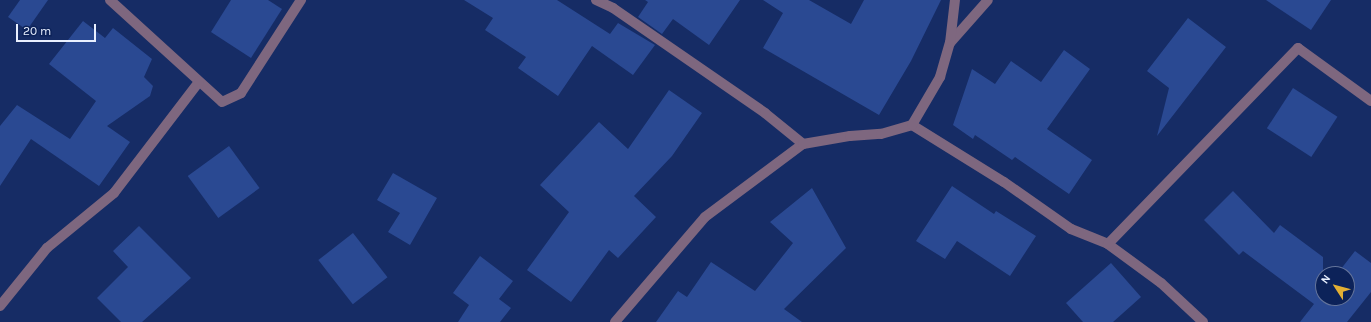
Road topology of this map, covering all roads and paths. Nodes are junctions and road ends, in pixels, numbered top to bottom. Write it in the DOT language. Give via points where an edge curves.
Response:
graph roads {
  1 [pos="110,0"];
  2 [pos="301,0"];
  3 [pos="596,0"];
  4 [pos="955,0"];
  5 [pos="988,0"];
  6 [pos="950,43"];
  7 [pos="199,82"];
  8 [pos="1371,101"];
  9 [pos="912,125"];
  10 [pos="803,144"];
  11 [pos="1108,244"];
  12 [pos="0,306"];
  13 [pos="616,322"];
  14 [pos="1203,322"];
  1 -- 7 [label="street"];
  2 -- 7 [label="street" via="241,93 222,102"];
  3 -- 10 [label="street" via="613,8 765,113"];
  4 -- 6 [label="street"];
  5 -- 6 [label="street"];
  6 -- 9 [label="street" via="940,77"];
  7 -- 12 [label="street" via="114,193 47,248"];
  8 -- 11 [label="street" via="1298,48"];
  9 -- 10 [label="street" via="881,134"];
  9 -- 11 [label="street" via="1004,182 1071,229"];
  10 -- 13 [label="street" via="705,217"];
  11 -- 14 [label="street" via="1161,283"];
}
